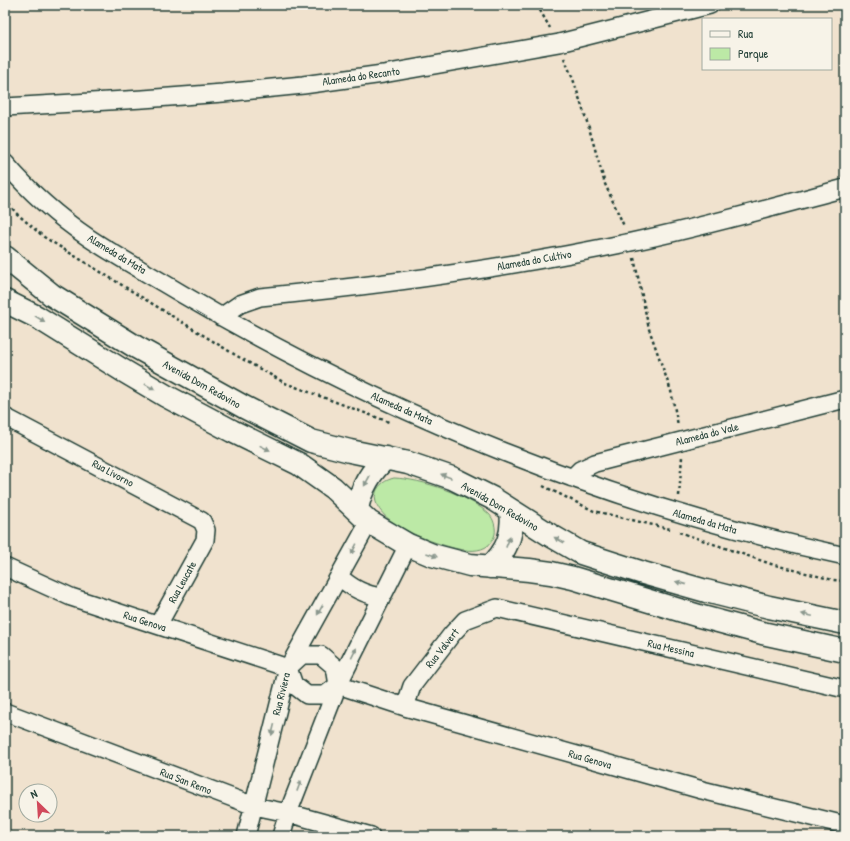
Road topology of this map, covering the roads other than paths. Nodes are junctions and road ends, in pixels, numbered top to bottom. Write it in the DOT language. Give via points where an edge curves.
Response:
graph roads {
  1 [pos="710,5"];
  2 [pos="5,108"];
  3 [pos="5,163"];
  4 [pos="845,188"];
  5 [pos="5,257"];
  6 [pos="5,301"];
  7 [pos="221,317"];
  8 [pos="845,399"];
  9 [pos="5,417"];
  10 [pos="386,458"];
  11 [pos="572,478"];
  12 [pos="512,510"];
  13 [pos="363,516"];
  14 [pos="205,540"];
  15 [pos="408,545"];
  16 [pos="845,556"];
  17 [pos="5,567"];
  18 [pos="490,567"];
  19 [pos="339,576"];
  20 [pos="382,598"];
  21 [pos="497,608"];
  22 [pos="845,623"];
  23 [pos="158,625"];
  24 [pos="845,650"];
  25 [pos="288,668"];
  26 [pos="338,685"];
  27 [pos="845,689"];
  28 [pos="405,706"];
  29 [pos="5,712"];
  30 [pos="254,806"];
  31 [pos="288,813"];
  32 [pos="845,824"];
  33 [pos="246,836"];
  34 [pos="281,836"];
  35 [pos="371,836"];
  1 -- 2 [label="street, Alameda do Recanto" via="559,43 383,74 303,85 150,99"];
  3 -- 7 [label="street, Alameda da Mata" via="48,206 90,238"];
  4 -- 7 [label="street, Alameda do Cultivo" via="632,242 415,280 260,298 240,304"];
  5 -- 10 [label="street, Avenida Dom Redovino" via="52,295 179,372 244,407 310,440"];
  6 -- 13 [label="street, one-way" via="37,317 166,396 298,464 333,488"];
  7 -- 11 [label="street, Alameda da Mata" via="400,408 461,435"];
  8 -- 11 [label="street, Alameda do Vale" via="595,463 580,470"];
  9 -- 14 [label="street, Rua Livorno" via="202,521 206,530"];
  12 -- 10 [label="street, Avenida Dom Redovino, one-way" via="452,478"];
  10 -- 13 [label="street, one-way" via="366,481 359,500"];
  11 -- 16 [label="street, Alameda da Mata" via="756,536"];
  18 -- 12 [label="street, one-way" via="502,554 510,538"];
  22 -- 12 [label="street, Avenida Dom Redovino, one-way" via="706,591 581,553"];
  13 -- 15 [label="street"];
  13 -- 19 [label="street, Rua Riviera, one-way"];
  14 -- 23 [label="street, Rua Leucate"];
  15 -- 18 [label="street, one-way" via="450,561"];
  15 -- 20 [label="street"];
  17 -- 23 [label="street, Rua Genova" via="71,597"];
  18 -- 24 [label="street" via="558,575 762,633"];
  19 -- 20 [label="street" via="356,590"];
  19 -- 25 [label="street, Rua Riviera, one-way"];
  26 -- 20 [label="street, one-way"];
  21 -- 27 [label="street, Rua Messina"];
  21 -- 28 [label="street, Rua Valvert" via="464,620 412,686"];
  23 -- 25 [label="street, Rua Genova"];
  25 -- 26 [label="street" via="294,685 307,695 325,696"];
  25 -- 26 [label="street" via="302,655 321,655 335,667"];
  25 -- 30 [label="street, Rua Riviera, one-way"];
  26 -- 28 [label="street, Rua Genova"];
  31 -- 26 [label="street, one-way"];
  28 -- 32 [label="street, Rua Genova" via="702,790"];
  29 -- 30 [label="street, Rua San Remo"];
  30 -- 31 [label="street, Rua San Remo"];
  30 -- 33 [label="street, Rua Riviera"];
  31 -- 34 [label="street"];
  31 -- 35 [label="street, Rua San Remo"];
}
